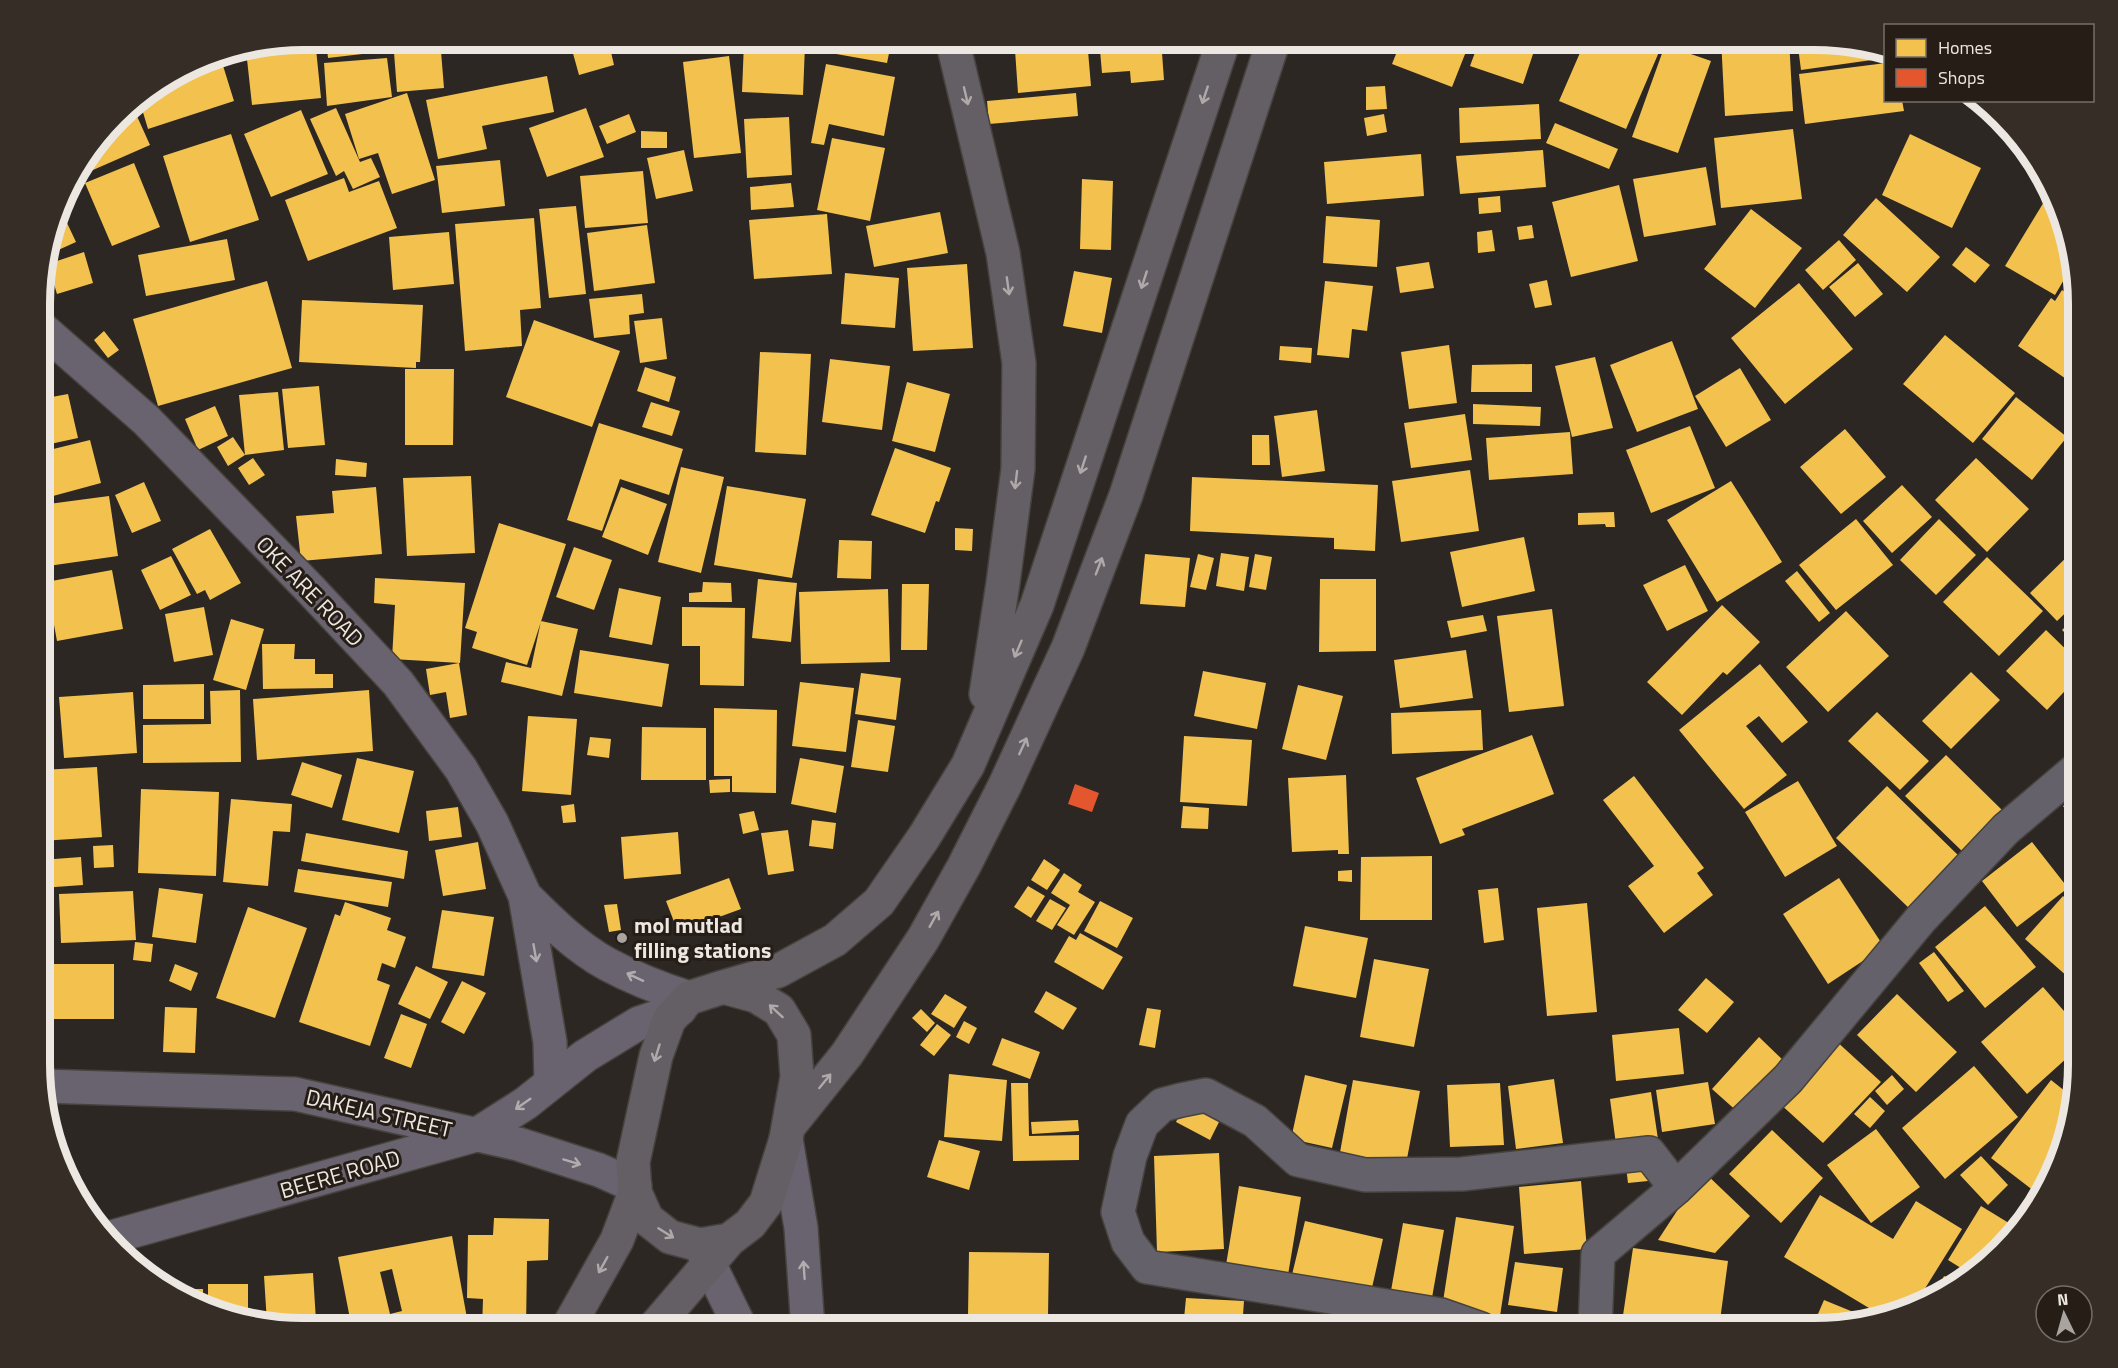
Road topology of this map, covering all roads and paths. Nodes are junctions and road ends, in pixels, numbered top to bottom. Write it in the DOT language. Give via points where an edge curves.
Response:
graph roads {
  1 [pos="955,50"];
  2 [pos="1220,50"];
  3 [pos="1270,50"];
  4 [pos="50,336"];
  5 [pos="973,754"];
  6 [pos="2068,776"];
  7 [pos="1005,785"];
  8 [pos="525,896"];
  9 [pos="723,987"];
  10 [pos="684,1004"];
  11 [pos="551,1083"];
  12 [pos="51,1086"];
  13 [pos="788,1133"];
  14 [pos="476,1135"];
  15 [pos="1676,1188"];
  16 [pos="635,1189"];
  17 [pos="116,1236"];
  18 [pos="713,1249"];
  19 [pos="573,1318"];
  20 [pos="662,1318"];
  21 [pos="737,1318"];
  22 [pos="807,1318"];
  23 [pos="1450,1318"];
  24 [pos="1595,1318"];
  1 -- 5 [label="highway, one-way" via="1003,253 1019,363 1018,468 1003,583"];
  2 -- 5 [label="highway, one-way" via="1037,605"];
  7 -- 3 [label="highway, one-way" via="1068,648 1126,495"];
  4 -- 8 [label="main road, OKE ARE ROAD" via="146,420 398,683 461,769 492,823"];
  5 -- 7 [label="highway"];
  5 -- 9 [label="highway" via="879,903 835,940 778,971"];
  6 -- 15 [label="street" via="2006,829 1920,920 1788,1079"];
  13 -- 7 [label="highway, one-way" via="847,1054 923,939"];
  10 -- 8 [label="main road, OKE ARE ROAD, one-way" via="605,963 560,931"];
  8 -- 11 [label="main road, OKE ARE ROAD, one-way" via="550,1042"];
  9 -- 10 [label="highway"];
  13 -- 9 [label="highway, one-way" via="797,1077 794,1035 779,1010 756,996"];
  10 -- 11 [label="main road, DAKEJA STREET" via="639,1023 585,1056"];
  10 -- 16 [label="highway, one-way" via="669,1020 656,1056 633,1162"];
  11 -- 14 [label="main road, DAKEJA STREET, one-way"];
  12 -- 14 [label="main road, DAKEJA STREET" via="295,1094"];
  13 -- 18 [label="highway" via="766,1203 750,1224"];
  22 -- 13 [label="main road, one-way" via="801,1228"];
  14 -- 16 [label="main road, BEERE ROAD, one-way" via="599,1170"];
  14 -- 17 [label="main road, BEERE ROAD"];
  15 -- 23 [label="street" via="1649,1153 1462,1174 1365,1175 1298,1160 1255,1121 1206,1095 1162,1105 1142,1124 1130,1156 1119,1212 1128,1242 1148,1267"];
  15 -- 24 [label="street" via="1598,1254"];
  16 -- 18 [label="highway, one-way" via="647,1219 670,1237"];
  16 -- 19 [label="highway, one-way" via="617,1240"];
  18 -- 20 [label="highway"];
  18 -- 21 [label="main road"];
}
